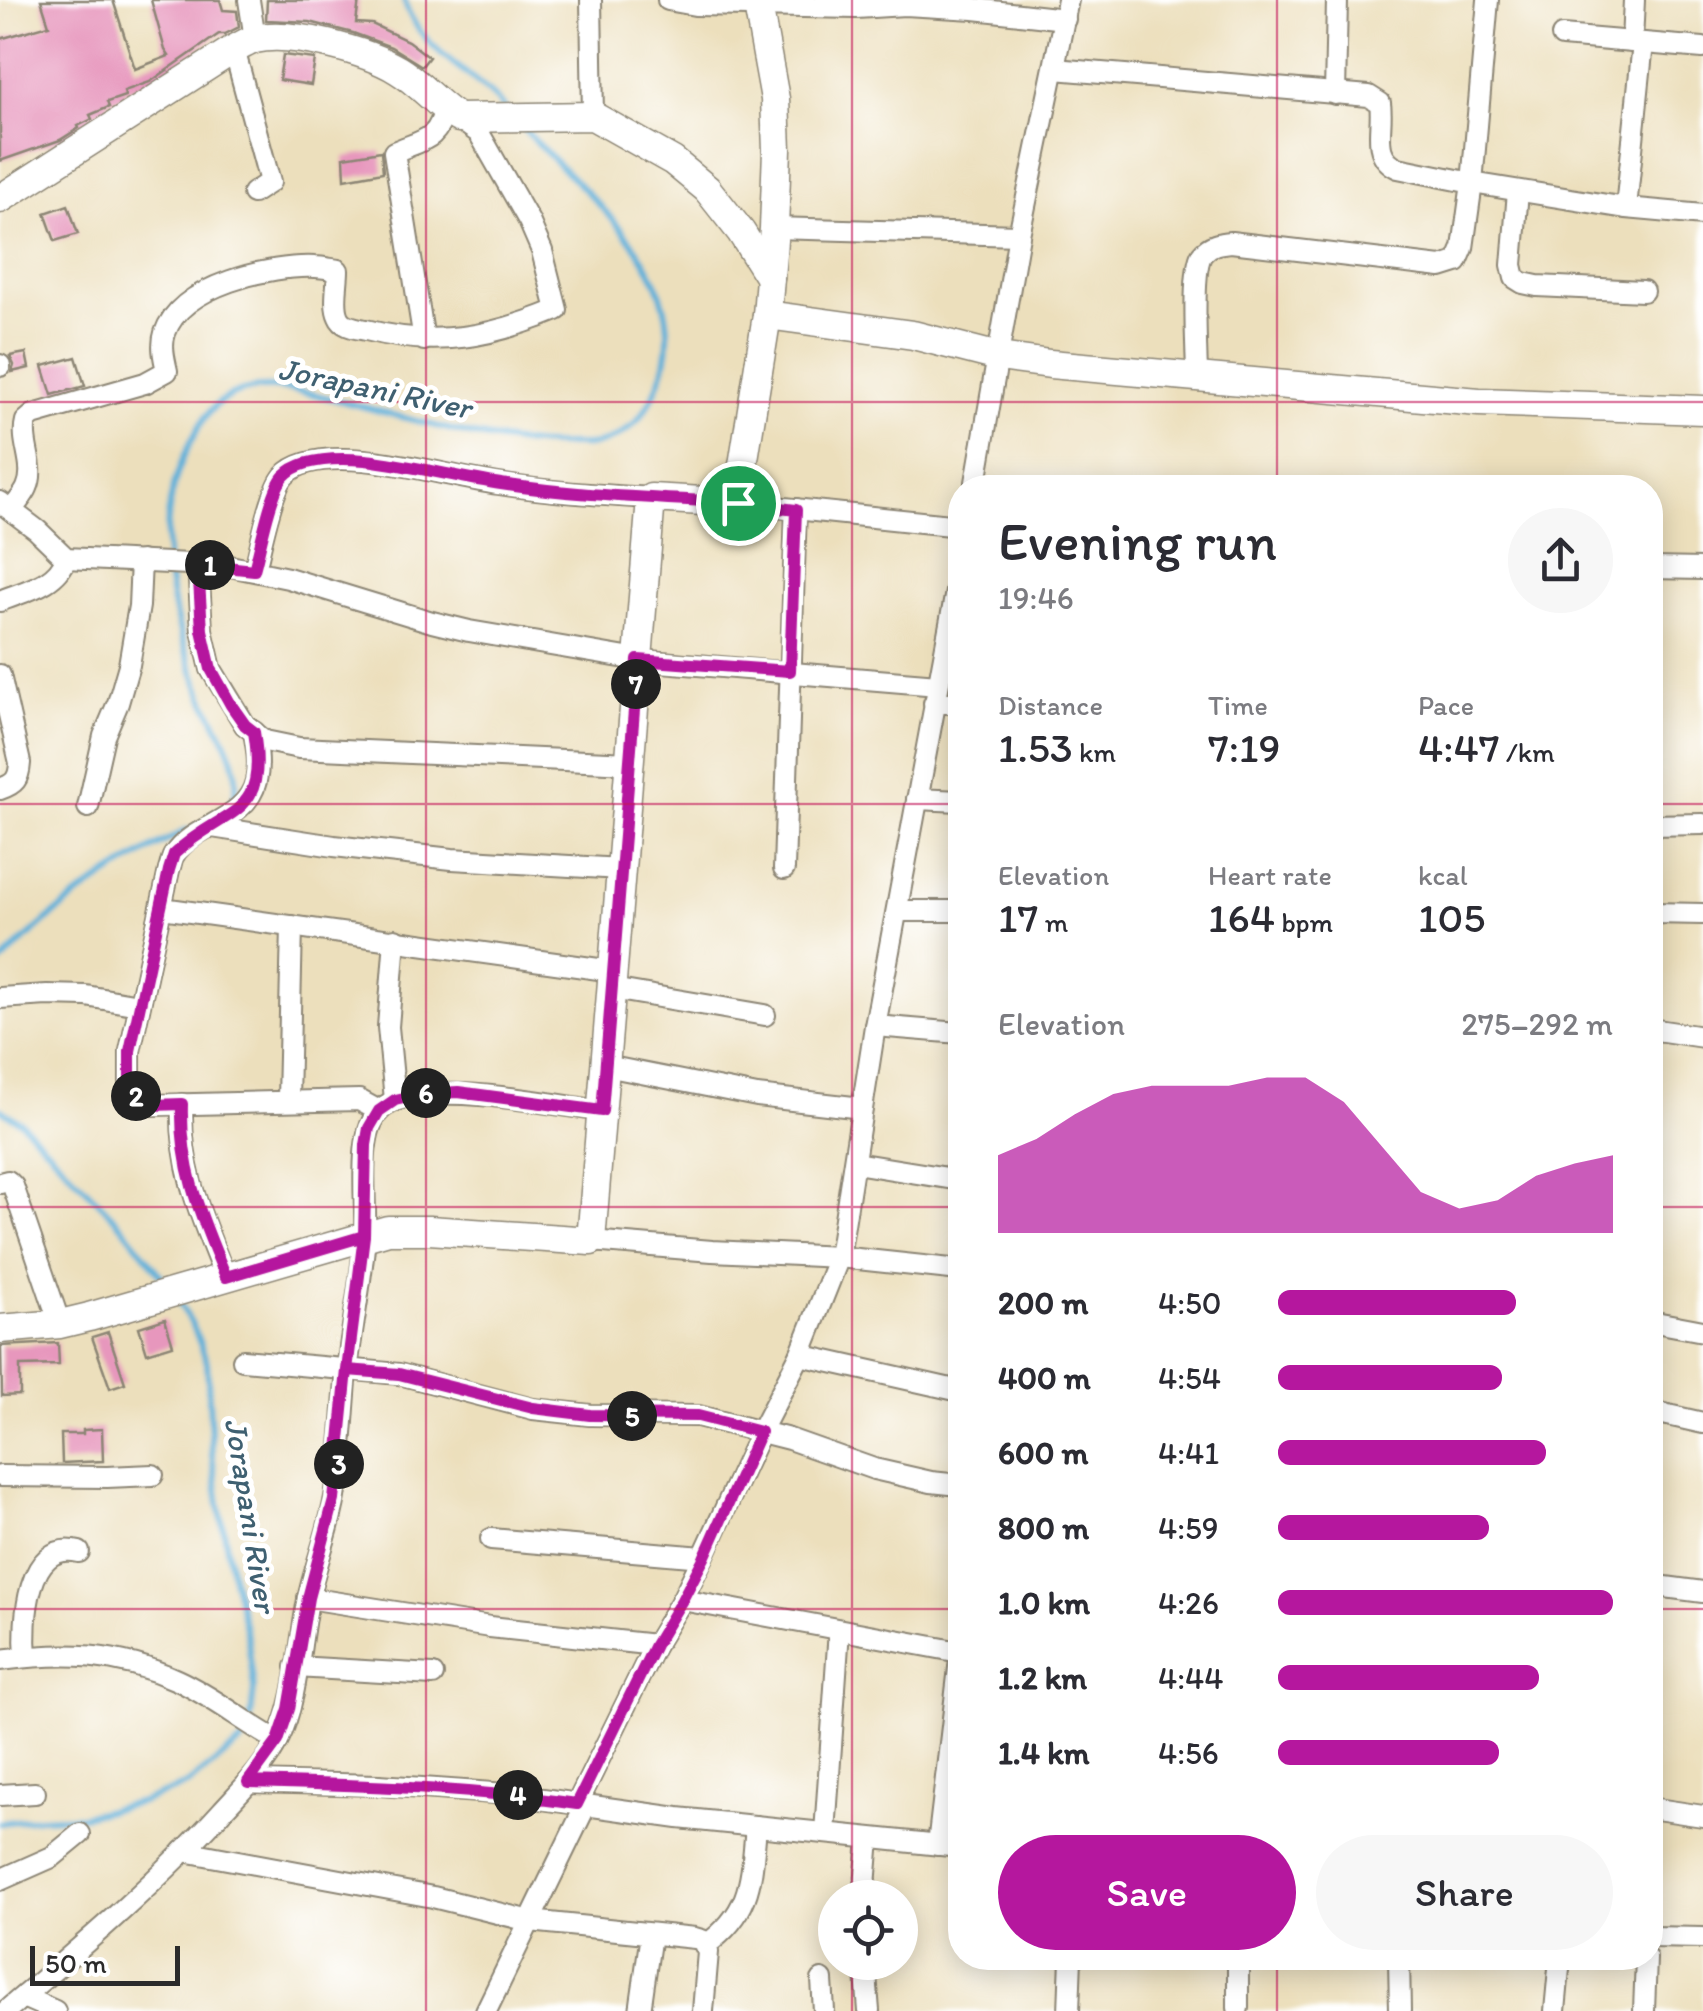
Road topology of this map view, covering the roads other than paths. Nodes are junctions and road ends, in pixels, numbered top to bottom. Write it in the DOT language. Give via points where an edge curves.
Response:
graph roads {
  1 [pos="249,0"];
  2 [pos="591,0"];
  3 [pos="668,0"];
  4 [pos="1337,0"];
  5 [pos="1488,0"];
  6 [pos="1634,0"];
  7 [pos="758,3"];
  8 [pos="1067,10"];
  9 [pos="1562,36"];
  10 [pos="1638,42"];
  11 [pos="244,44"];
  12 [pos="1703,48"];
  13 [pos="1055,70"];
  14 [pos="1335,94"];
  15 [pos="463,114"];
  16 [pos="582,116"];
  17 [pos="1472,184"];
  18 [pos="1518,191"];
  19 [pos="252,193"];
  20 [pos="0,200"];
  21 [pos="1626,208"];
  22 [pos="1703,215"];
  23 [pos="774,228"];
  24 [pos="1019,235"];
  25 [pos="770,278"];
  26 [pos="1643,291"];
  27 [pos="767,316"];
  28 [pos="424,340"];
  29 [pos="999,357"];
  30 [pos="1197,377"];
  31 [pos="1703,410"];
  32 [pos="977,475"];
  33 [pos="651,498"];
  34 [pos="738,503"];
  35 [pos="6,506"];
  36 [pos="796,510"];
  37 [pos="948,525"];
  38 [pos="66,558"];
  39 [pos="144,561"];
  40 [pos="195,564"];
  41 [pos="1663,568"];
  42 [pos="1703,569"];
  43 [pos="254,570"];
  44 [pos="0,601"];
  45 [pos="948,632"];
  46 [pos="638,660"];
  47 [pos="790,671"];
  48 [pos="0,675"];
  49 [pos="936,694"];
  50 [pos="948,698"];
  51 [pos="254,732"];
  52 [pos="630,763"];
  53 [pos="0,789"];
  54 [pos="917,799"];
  55 [pos="948,800"];
  56 [pos="88,807"];
  57 [pos="1703,824"];
  58 [pos="1663,825"];
  59 [pos="212,826"];
  60 [pos="784,869"];
  61 [pos="621,870"];
  62 [pos="162,908"];
  63 [pos="896,911"];
  64 [pos="948,911"];
  65 [pos="1663,913"];
  66 [pos="1703,914"];
  67 [pos="292,926"];
  68 [pos="394,939"];
  69 [pos="612,980"];
  70 [pos="0,998"];
  71 [pos="139,1006"];
  72 [pos="765,1015"];
  73 [pos="875,1026"];
  74 [pos="1663,1031"];
  75 [pos="948,1032"];
  76 [pos="1703,1037"];
  77 [pos="606,1066"];
  78 [pos="288,1100"];
  79 [pos="182,1104"];
  80 [pos="387,1106"];
  81 [pos="862,1108"];
  82 [pos="602,1111"];
  83 [pos="855,1163"];
  84 [pos="948,1178"];
  85 [pos="0,1182"];
  86 [pos="364,1236"];
  87 [pos="592,1241"];
  88 [pos="839,1258"];
  89 [pos="948,1269"];
  90 [pos="220,1278"];
  91 [pos="1663,1323"];
  92 [pos="60,1324"];
  93 [pos="0,1329"];
  94 [pos="1703,1331"];
  95 [pos="800,1355"];
  96 [pos="244,1360"];
  97 [pos="347,1370"];
  98 [pos="948,1388"];
  99 [pos="1663,1414"];
  100 [pos="1703,1423"];
  101 [pos="760,1432"];
  102 [pos="153,1474"];
  103 [pos="0,1476"];
  104 [pos="948,1484"];
  105 [pos="491,1539"];
  106 [pos="79,1552"];
  107 [pos="704,1558"];
  108 [pos="1663,1587"];
  109 [pos="1703,1592"];
  110 [pos="308,1598"];
  111 [pos="682,1600"];
  112 [pos="840,1630"];
  113 [pos="655,1645"];
  114 [pos="948,1653"];
  115 [pos="26,1657"];
  116 [pos="0,1660"];
  117 [pos="296,1667"];
  118 [pos="432,1675"];
  119 [pos="271,1737"];
  120 [pos="948,1759"];
  121 [pos="248,1782"];
  122 [pos="34,1793"];
  123 [pos="0,1795"];
  124 [pos="582,1804"];
  125 [pos="1663,1810"];
  126 [pos="1703,1816"];
  127 [pos="756,1826"];
  128 [pos="825,1833"];
  129 [pos="80,1834"];
  130 [pos="869,1838"];
  131 [pos="938,1845"];
  132 [pos="948,1846"];
  133 [pos="184,1850"];
  134 [pos="0,1880"];
  135 [pos="866,1880"];
  136 [pos="530,1921"];
  137 [pos="651,1934"];
  138 [pos="1663,1937"];
  139 [pos="1703,1938"];
  140 [pos="706,1946"];
  141 [pos="1071,1970"];
  142 [pos="1238,1970"];
  143 [pos="1399,1970"];
  144 [pos="1559,1970"];
  145 [pos="1646,1970"];
  146 [pos="822,1980"];
  147 [pos="866,1980"];
  148 [pos="14,2004"];
  149 [pos="1238,2008"];
  150 [pos="55,2011"];
  151 [pos="486,2011"];
  152 [pos="640,2011"];
  153 [pos="703,2011"];
  154 [pos="824,2011"];
  155 [pos="869,2011"];
  156 [pos="1070,2011"];
  157 [pos="1400,2011"];
  158 [pos="1555,2011"];
  159 [pos="1644,2011"];
  1 -- 11 [label="street"];
  2 -- 16 [label="street"];
  3 -- 7 [label="street"];
  4 -- 14 [label="street"];
  5 -- 17 [label="street"];
  6 -- 10 [label="street"];
  7 -- 8 [label="street"];
  7 -- 23 [label="street" via="775,99"];
  8 -- 13 [label="street"];
  9 -- 10 [label="street"];
  10 -- 12 [label="street"];
  10 -- 21 [label="street"];
  11 -- 15 [label="street" via="298,39 368,55"];
  11 -- 19 [label="street" via="270,182"];
  11 -- 20 [label="street"];
  13 -- 14 [label="street"];
  13 -- 24 [label="street"];
  14 -- 17 [label="street" via="1380,103 1380,144 1388,163"];
  15 -- 16 [label="street"];
  15 -- 28 [label="street" via="394,152"];
  15 -- 28 [label="street" via="516,195 542,251 557,310 478,334"];
  16 -- 25 [label="street" via="673,161 707,189"];
  17 -- 18 [label="street"];
  17 -- 30 [label="street" via="1463,248 1457,262 1441,267 1213,244 1197,273"];
  18 -- 21 [label="street"];
  18 -- 26 [label="street" via="1516,278 1536,286"];
  21 -- 22 [label="street"];
  23 -- 24 [label="street"];
  23 -- 25 [label="street"];
  24 -- 29 [label="street"];
  25 -- 27 [label="street"];
  27 -- 29 [label="street" via="912,335"];
  27 -- 34 [label="street"];
  28 -- 35 [label="street" via="343,323 338,270 315,266 226,282 172,318 163,342 167,371 26,421 30,479"];
  29 -- 30 [label="street"];
  29 -- 32 [label="street"];
  30 -- 31 [label="street" via="1479,402"];
  33 -- 34 [label="street"];
  33 -- 43 [label="street" via="324,460 284,476"];
  33 -- 46 [label="street"];
  34 -- 36 [label="street"];
  35 -- 38 [label="street"];
  36 -- 37 [label="street"];
  36 -- 47 [label="street"];
  38 -- 39 [label="street"];
  38 -- 44 [label="street" via="59,574"];
  39 -- 40 [label="street"];
  39 -- 56 [label="street" via="129,665"];
  40 -- 43 [label="street"];
  40 -- 51 [label="street" via="211,669"];
  41 -- 42 [label="street"];
  43 -- 46 [label="street" via="450,626"];
  45 -- 49 [label="street"];
  46 -- 47 [label="street"];
  46 -- 52 [label="street"];
  47 -- 49 [label="street"];
  47 -- 60 [label="street"];
  48 -- 53 [label="street" via="20,774"];
  49 -- 50 [label="street"];
  49 -- 54 [label="street"];
  51 -- 52 [label="street" via="264,741 299,748"];
  51 -- 59 [label="street" via="258,756 250,796"];
  52 -- 61 [label="street"];
  54 -- 55 [label="street"];
  54 -- 63 [label="street"];
  57 -- 58 [label="street"];
  59 -- 61 [label="street" via="452,859"];
  59 -- 62 [label="street" via="174,854"];
  61 -- 69 [label="street"];
  62 -- 67 [label="street"];
  62 -- 71 [label="street"];
  63 -- 64 [label="street"];
  63 -- 73 [label="street"];
  65 -- 66 [label="street"];
  67 -- 68 [label="street"];
  67 -- 78 [label="street"];
  68 -- 69 [label="street"];
  68 -- 80 [label="street"];
  69 -- 72 [label="street"];
  69 -- 77 [label="street"];
  70 -- 71 [label="street" via="86,996"];
  71 -- 79 [label="street" via="130,1051 133,1092 141,1103"];
  73 -- 75 [label="street"];
  73 -- 81 [label="street"];
  74 -- 76 [label="street"];
  77 -- 81 [label="street" via="757,1096"];
  77 -- 82 [label="street"];
  78 -- 79 [label="street"];
  78 -- 80 [label="street"];
  79 -- 90 [label="street" via="187,1172"];
  80 -- 82 [label="street" via="422,1094 458,1092"];
  80 -- 86 [label="street" via="369,1128"];
  81 -- 83 [label="street"];
  82 -- 87 [label="street"];
  83 -- 84 [label="street"];
  83 -- 88 [label="street"];
  85 -- 92 [label="street" via="13,1186"];
  86 -- 87 [label="street" via="410,1230"];
  86 -- 90 [label="street"];
  86 -- 97 [label="street"];
  87 -- 88 [label="street"];
  88 -- 89 [label="street"];
  88 -- 95 [label="street"];
  90 -- 92 [label="street"];
  91 -- 94 [label="street"];
  92 -- 93 [label="street"];
  95 -- 98 [label="street"];
  95 -- 101 [label="street"];
  96 -- 97 [label="street"];
  97 -- 101 [label="street" via="399,1374 533,1408 698,1416"];
  97 -- 110 [label="street" via="334,1500"];
  99 -- 100 [label="street"];
  101 -- 104 [label="street"];
  101 -- 107 [label="street"];
  102 -- 103 [label="street"];
  105 -- 107 [label="street"];
  106 -- 115 [label="street" via="55,1552 35,1578 26,1604"];
  107 -- 111 [label="street"];
  108 -- 109 [label="street"];
  110 -- 113 [label="street"];
  110 -- 117 [label="street"];
  111 -- 112 [label="street"];
  111 -- 113 [label="street"];
  112 -- 114 [label="street"];
  112 -- 128 [label="street"];
  113 -- 124 [label="street"];
  115 -- 116 [label="street"];
  115 -- 119 [label="street" via="116,1660 178,1681"];
  117 -- 118 [label="street"];
  117 -- 119 [label="street" via="289,1709"];
  119 -- 121 [label="street"];
  120 -- 131 [label="street"];
  121 -- 124 [label="street" via="434,1789"];
  121 -- 133 [label="street"];
  122 -- 123 [label="street"];
  124 -- 127 [label="street"];
  124 -- 136 [label="street"];
  125 -- 126 [label="street"];
  127 -- 128 [label="street"];
  127 -- 140 [label="street" via="746,1898 737,1917"];
  128 -- 130 [label="street"];
  129 -- 134 [label="street" via="52,1857"];
  130 -- 131 [label="street"];
  130 -- 135 [label="street"];
  131 -- 132 [label="street"];
  133 -- 136 [label="street"];
  133 -- 148 [label="street"];
  136 -- 137 [label="street"];
  136 -- 151 [label="street"];
  137 -- 140 [label="street" via="695,1938"];
  137 -- 152 [label="street"];
  138 -- 139 [label="street"];
  140 -- 153 [label="street"];
  141 -- 156 [label="street"];
  142 -- 149 [label="street"];
  143 -- 157 [label="street"];
  144 -- 158 [label="street"];
  145 -- 159 [label="street"];
  146 -- 154 [label="street"];
  147 -- 155 [label="street"];
  148 -- 150 [label="street"];
}
